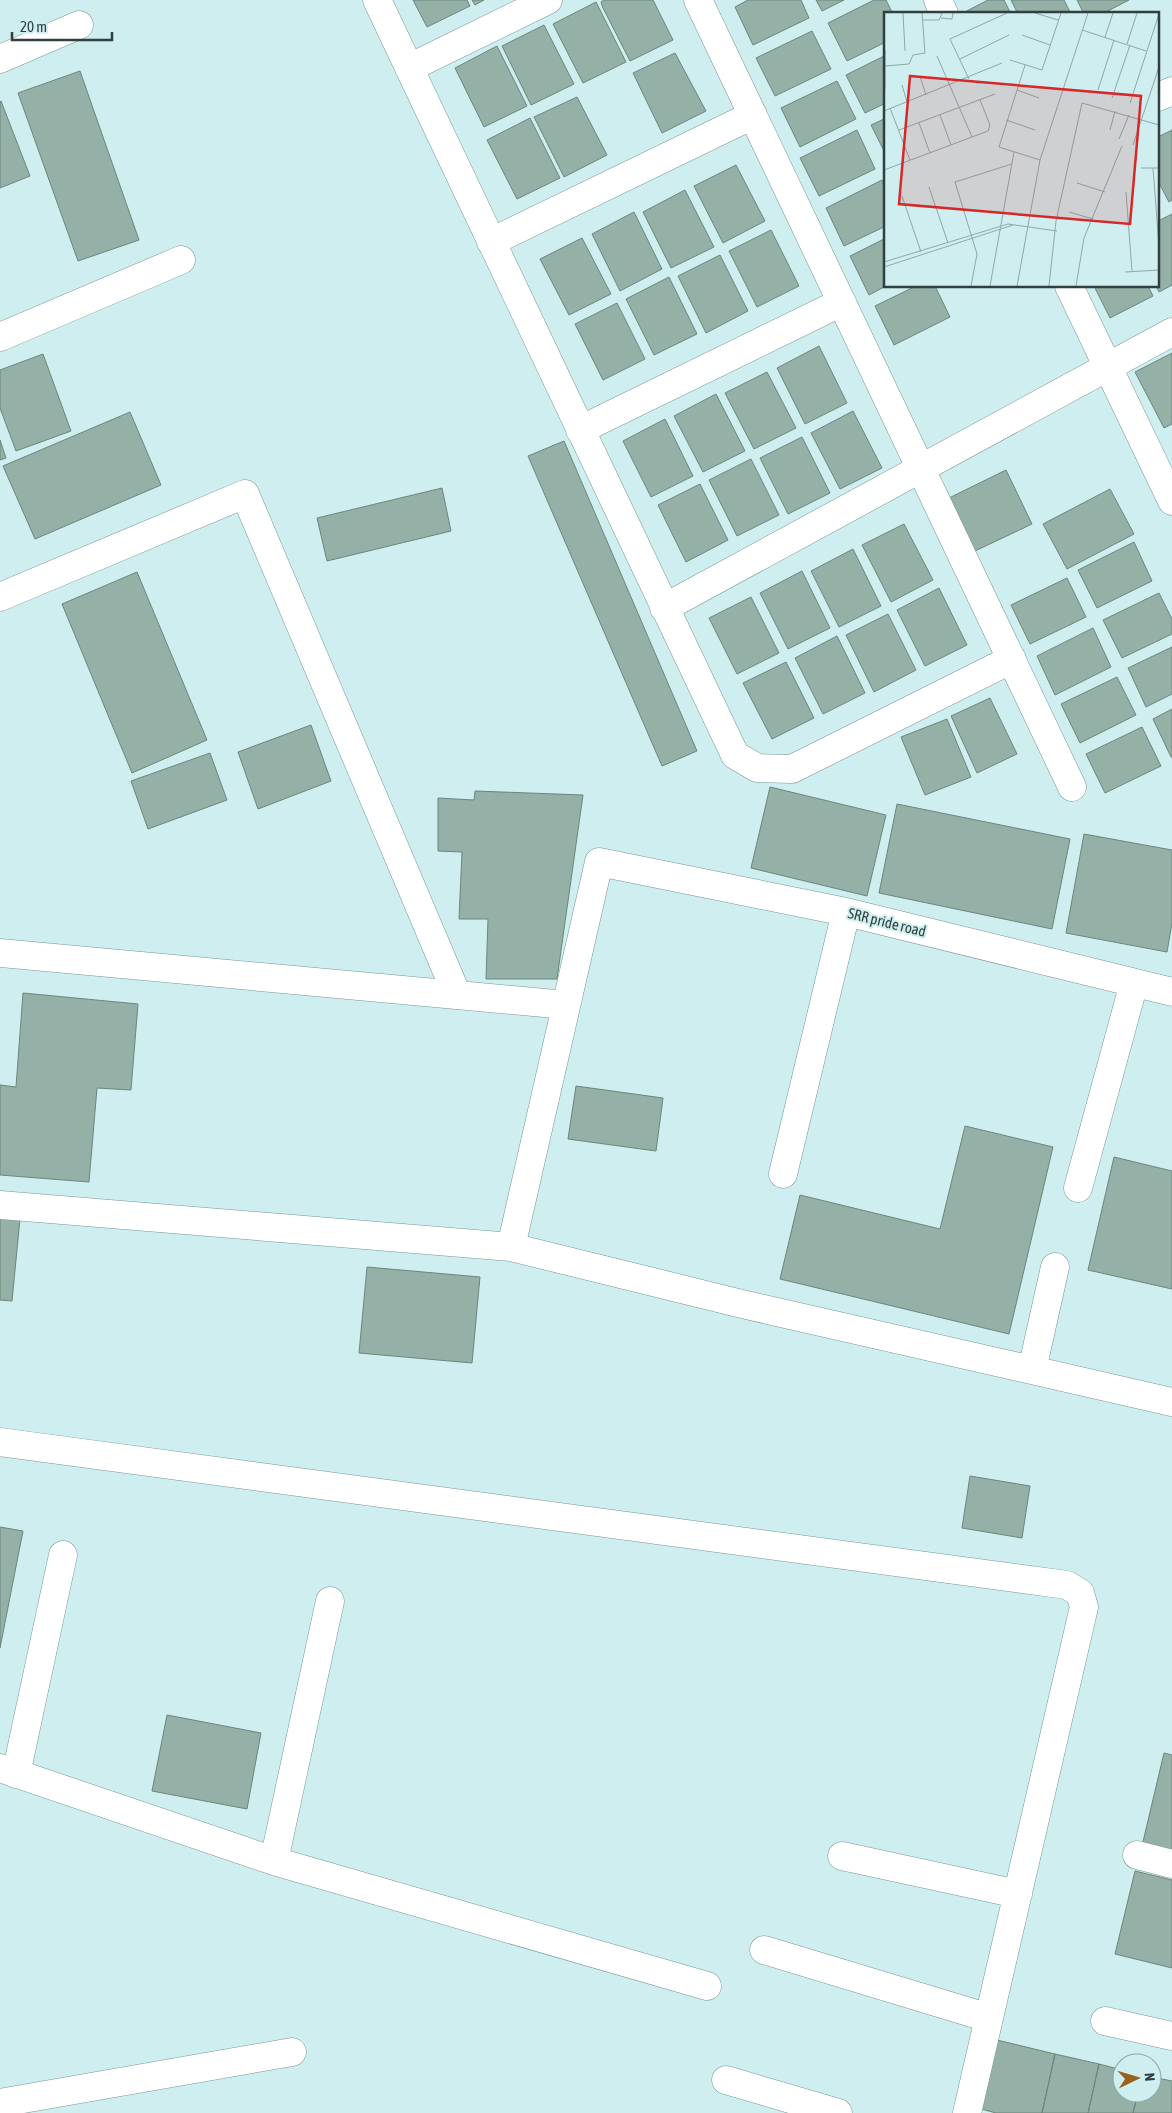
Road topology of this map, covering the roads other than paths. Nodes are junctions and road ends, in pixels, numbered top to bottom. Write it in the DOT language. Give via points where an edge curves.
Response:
graph roads {
  1 [pos="377,0"];
  2 [pos="548,0"];
  3 [pos="698,0"];
  4 [pos="938,0"];
  5 [pos="943,12"];
  6 [pos="79,24"];
  7 [pos="0,59"];
  8 [pos="409,68"];
  9 [pos="1172,91"];
  10 [pos="1160,97"];
  11 [pos="753,115"];
  12 [pos="491,242"];
  13 [pos="181,260"];
  14 [pos="1070,288"];
  15 [pos="842,302"];
  16 [pos="1172,332"];
  17 [pos="0,337"];
  18 [pos="1106,368"];
  19 [pos="580,430"];
  20 [pos="921,469"];
  21 [pos="1172,501"];
  22 [pos="0,597"];
  23 [pos="664,608"];
  24 [pos="1012,659"];
  25 [pos="1072,787"];
  26 [pos="846,912"];
  27 [pos="0,953"];
  28 [pos="1134,983"];
  29 [pos="1172,992"];
  30 [pos="458,995"];
  31 [pos="566,1005"];
  32 [pos="783,1174"];
  33 [pos="1078,1188"];
  34 [pos="0,1205"];
  35 [pos="511,1247"];
  36 [pos="1055,1267"];
  37 [pos="1032,1370"];
  38 [pos="1172,1402"];
  39 [pos="0,1442"];
  40 [pos="63,1555"];
  41 [pos="330,1601"];
  42 [pos="8,1771"];
  43 [pos="1137,1855"];
  44 [pos="842,1856"];
  45 [pos="274,1861"];
  46 [pos="1172,1864"];
  47 [pos="1018,1894"];
  48 [pos="764,1950"];
  49 [pos="707,1986"];
  50 [pos="989,2018"];
  51 [pos="1105,2022"];
  52 [pos="1172,2036"];
  53 [pos="292,2052"];
  54 [pos="726,2080"];
  55 [pos="0,2102"];
  56 [pos="838,2113"];
  57 [pos="967,2113"];
  1 -- 8 [label="street"];
  2 -- 8 [label="street"];
  3 -- 11 [label="street"];
  4 -- 5 [label="street"];
  6 -- 7 [label="street"];
  8 -- 12 [label="street"];
  9 -- 10 [label="street"];
  11 -- 12 [label="street"];
  11 -- 15 [label="street"];
  12 -- 19 [label="street"];
  13 -- 17 [label="street"];
  14 -- 18 [label="street"];
  15 -- 19 [label="street"];
  15 -- 20 [label="street"];
  16 -- 18 [label="street"];
  18 -- 20 [label="street"];
  18 -- 21 [label="street"];
  19 -- 23 [label="street"];
  20 -- 23 [label="street"];
  20 -- 24 [label="street"];
  22 -- 30 [label="street" via="245,494"];
  23 -- 24 [label="street" via="735,755 757,768 792,770"];
  24 -- 25 [label="street"];
  26 -- 28 [label="street, SRR pride road"];
  26 -- 31 [label="street, SRR pride road" via="599,862"];
  26 -- 32 [label="street"];
  27 -- 30 [label="street"];
  28 -- 29 [label="street, SRR pride road"];
  28 -- 33 [label="street"];
  30 -- 31 [label="street"];
  31 -- 35 [label="street"];
  34 -- 35 [label="street"];
  35 -- 37 [label="street"];
  36 -- 37 [label="street"];
  37 -- 38 [label="street"];
  39 -- 47 [label="street" via="1068,1585 1080,1593 1084,1607"];
  40 -- 42 [label="street"];
  41 -- 45 [label="street"];
  42 -- 45 [label="street"];
  43 -- 46 [label="street"];
  44 -- 47 [label="street"];
  45 -- 49 [label="street"];
  47 -- 50 [label="street"];
  48 -- 50 [label="street"];
  50 -- 57 [label="street"];
  51 -- 52 [label="street"];
  53 -- 55 [label="street"];
  54 -- 56 [label="street"];
}
